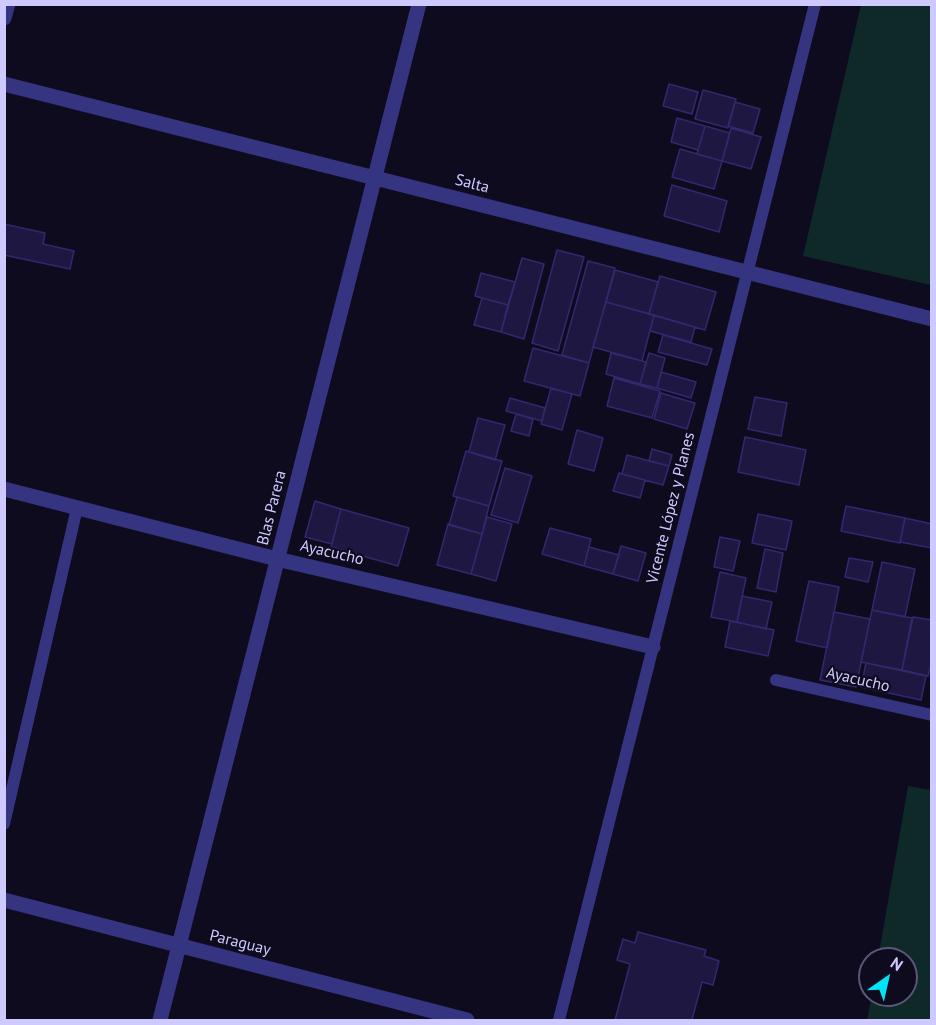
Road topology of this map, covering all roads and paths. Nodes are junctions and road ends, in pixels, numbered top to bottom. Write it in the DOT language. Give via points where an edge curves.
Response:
graph roads {
  1 [pos="8,4"];
  2 [pos="419,4"];
  3 [pos="815,4"];
  4 [pos="4,18"];
  5 [pos="4,84"];
  6 [pos="375,178"];
  7 [pos="747,273"];
  8 [pos="932,319"];
  9 [pos="4,489"];
  10 [pos="77,508"];
  11 [pos="277,559"];
  12 [pos="653,647"];
  13 [pos="776,680"];
  14 [pos="932,715"];
  15 [pos="4,824"];
  16 [pos="4,900"];
  17 [pos="179,946"];
  18 [pos="160,1020"];
  19 [pos="467,1020"];
  20 [pos="559,1020"];
  1 -- 4 [label="street"];
  2 -- 6 [label="street, Blas Parera"];
  3 -- 7 [label="lane, Vicente López y Planes"];
  5 -- 6 [label="street, Salta"];
  6 -- 7 [label="street, Salta"];
  6 -- 11 [label="street, Blas Parera"];
  7 -- 8 [label="street, Salta"];
  7 -- 12 [label="lane, Vicente López y Planes"];
  9 -- 10 [label="street, Ayacucho"];
  10 -- 11 [label="street, Ayacucho"];
  10 -- 15 [label="lane"];
  11 -- 12 [label="street, Ayacucho"];
  11 -- 17 [label="street, Blas Parera"];
  12 -- 20 [label="lane, Vicente López y Planes"];
  13 -- 14 [label="lane, Ayacucho"];
  16 -- 17 [label="street, Paraguay"];
  17 -- 18 [label="street, Blas Parera"];
  17 -- 19 [label="street, Paraguay"];
}
